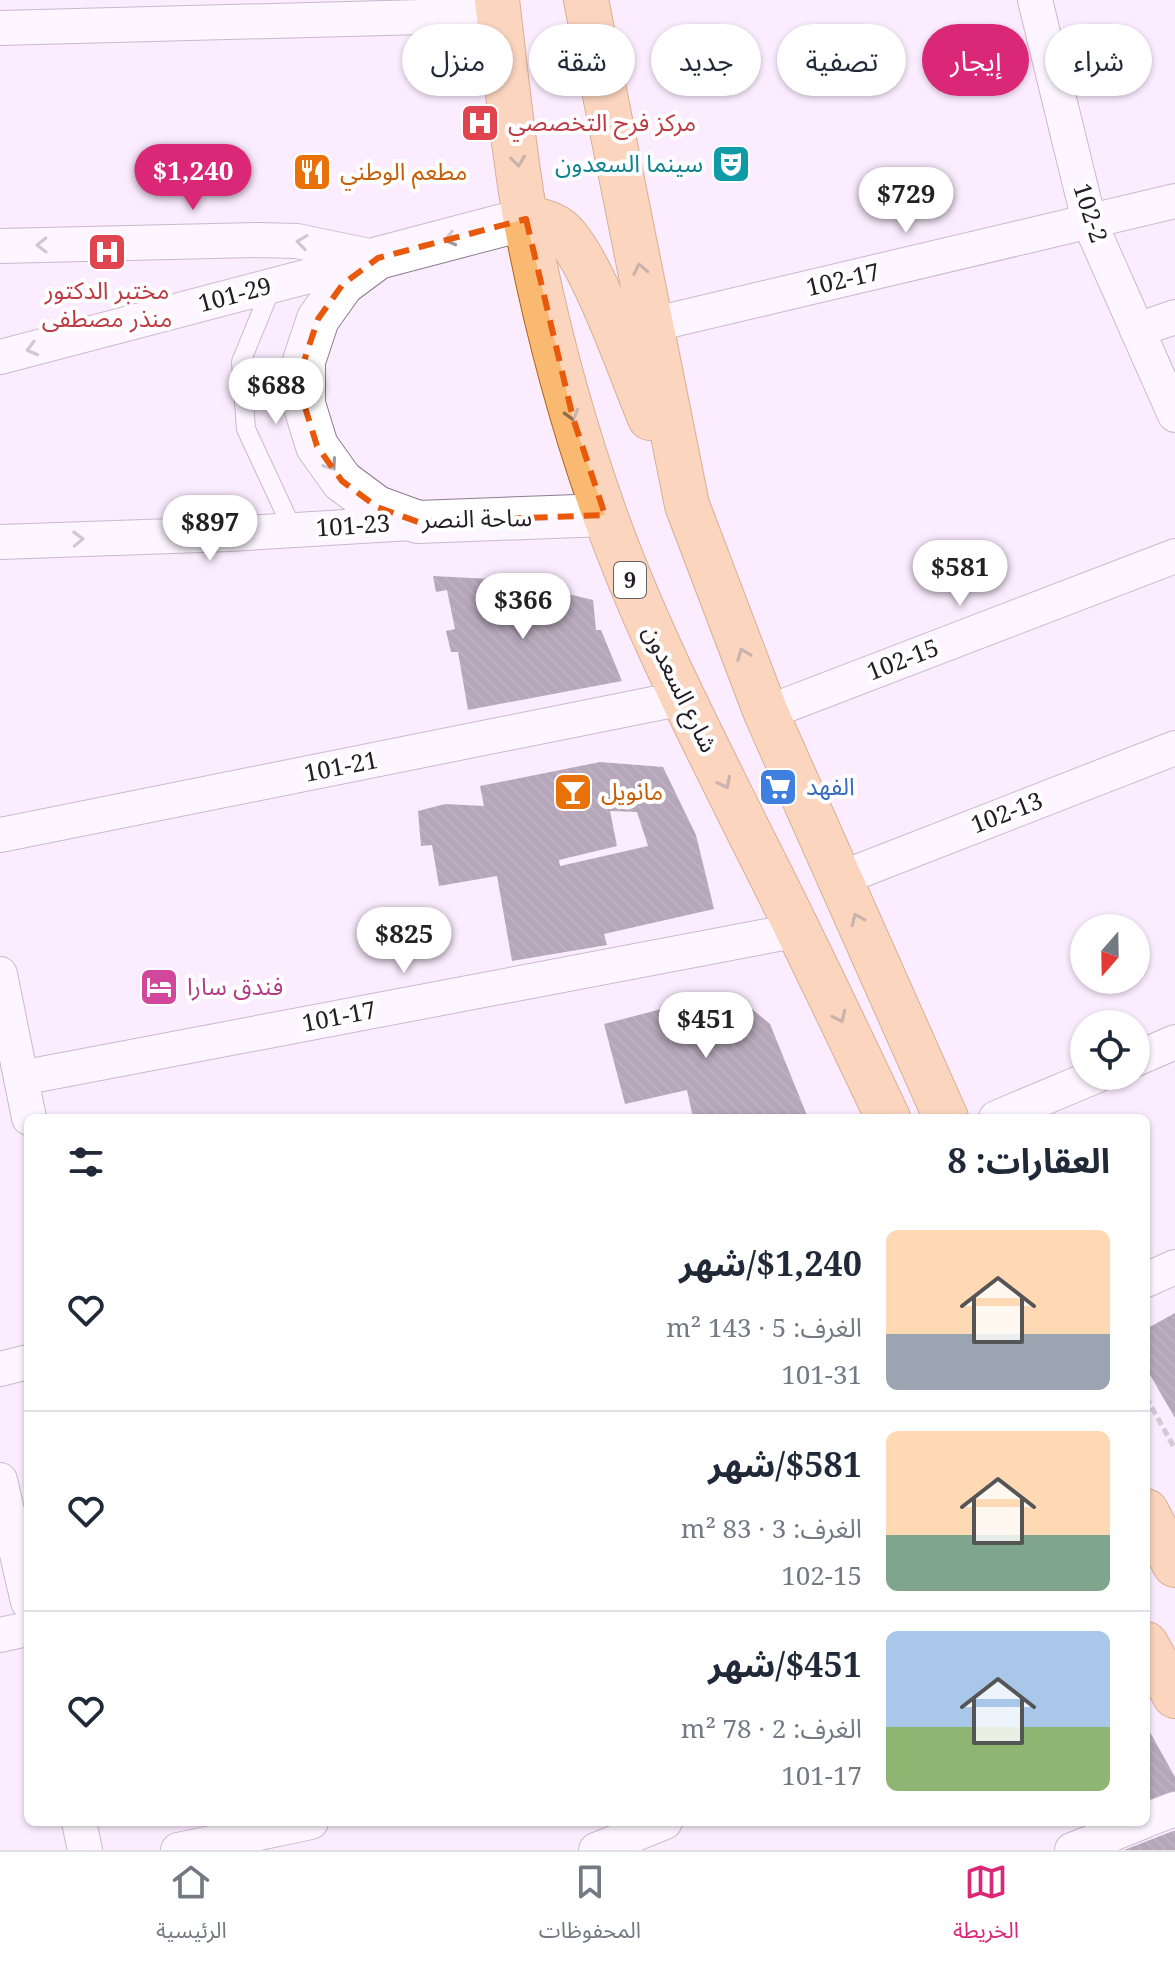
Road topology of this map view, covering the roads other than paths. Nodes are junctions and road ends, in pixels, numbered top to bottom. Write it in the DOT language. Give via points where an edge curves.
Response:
graph roads {
  1 [pos="586,0"];
  2 [pos="1035,0"];
  3 [pos="498,7"];
  4 [pos="0,28"];
  5 [pos="1175,201"];
  6 [pos="526,219"];
  7 [pos="1089,221"];
  8 [pos="0,246"];
  9 [pos="378,258"];
  10 [pos="272,286"];
  11 [pos="1175,317"];
  12 [pos="651,325"];
  13 [pos="1137,330"];
  14 [pos="0,357"];
  15 [pos="1175,415"];
  16 [pos="687,505"];
  17 [pos="605,515"];
  18 [pos="418,522"];
  19 [pos="293,530"];
  20 [pos="0,542"];
  21 [pos="1175,556"];
  22 [pos="683,698"];
  23 [pos="766,713"];
  24 [pos="1175,748"];
  25 [pos="0,835"];
  26 [pos="839,879"];
  27 [pos="799,930"];
  28 [pos="0,974"];
  29 [pos="1175,1042"];
  30 [pos="1150,1053"];
  31 [pos="21,1078"];
  32 [pos="1070,1087"];
  33 [pos="28,1114"];
  34 [pos="886,1114"];
  35 [pos="944,1114"];
  36 [pos="1006,1114"];
  37 [pos="1175,1267"];
  38 [pos="1150,1278"];
  39 [pos="24,1363"];
  40 [pos="0,1369"];
  41 [pos="0,1480"];
  42 [pos="1150,1518"];
  43 [pos="1173,1559"];
  44 [pos="24,1585"];
  45 [pos="24,1630"];
  46 [pos="0,1635"];
  47 [pos="1150,1651"];
  48 [pos="1175,1696"];
  49 [pos="1175,1809"];
  50 [pos="1150,1819"];
  51 [pos="80,1826"];
  52 [pos="292,1826"];
  53 [pos="655,1826"];
  54 [pos="1132,1826"];
  55 [pos="85,1850"];
  56 [pos="178,1850"];
  57 [pos="596,1850"];
  58 [pos="1072,1850"];
  12 -- 1 [label="main road, one-way"];
  2 -- 7 [label="street, 102-2"];
  3 -- 4 [label="street"];
  3 -- 6 [label="main road, شارع السعدون / 9, one-way"];
  5 -- 7 [label="street, 102-17"];
  6 -- 9 [label="street, ساحة النصر, one-way"];
  6 -- 16 [label="main road" via="562,231 577,250"];
  6 -- 17 [label="main road, شارع السعدون / 9, one-way" via="546,319"];
  7 -- 12 [label="street, 102-17"];
  7 -- 13 [label="street, 102-2"];
  9 -- 8 [label="street, one-way" via="297,241"];
  9 -- 10 [label="street, 101-29"];
  9 -- 18 [label="street, ساحة النصر, one-way" via="343,284 318,319 304,361 304,404 317,446 342,481 377,507"];
  10 -- 14 [label="street, 101-29, one-way"];
  10 -- 19 [label="lane" via="241,362 246,429"];
  11 -- 13 [label="street"];
  12 -- 16 [label="main road"];
  13 -- 15 [label="street, 102-2"];
  23 -- 16 [label="main road, one-way"];
  17 -- 18 [label="street, ساحة النصر"];
  17 -- 22 [label="main road, شارع السعدون / 9"];
  18 -- 19 [label="street, 101-23"];
  20 -- 19 [label="street, 101-23, one-way"];
  21 -- 23 [label="street, 102-15"];
  22 -- 25 [label="street, 101-21"];
  22 -- 27 [label="main road, شارع السعدون / 9, one-way"];
  23 -- 26 [label="main road"];
  24 -- 26 [label="street, 102-13"];
  35 -- 26 [label="main road, one-way"];
  27 -- 31 [label="street, 101-17"];
  27 -- 34 [label="main road, شارع السعدون / 9, one-way"];
  28 -- 31 [label="street"];
  29 -- 30 [label="street"];
  31 -- 33 [label="street"];
  32 -- 36 [label="street"];
  37 -- 38 [label="street"];
  39 -- 40 [label="street"];
  41 -- 44 [label="street"];
  42 -- 43 [label="main road"];
  45 -- 46 [label="street"];
  47 -- 48 [label="main road"];
  49 -- 50 [label="street"];
  51 -- 55 [label="street"];
  52 -- 56 [label="street"];
  53 -- 57 [label="street"];
  54 -- 58 [label="street"];
}
